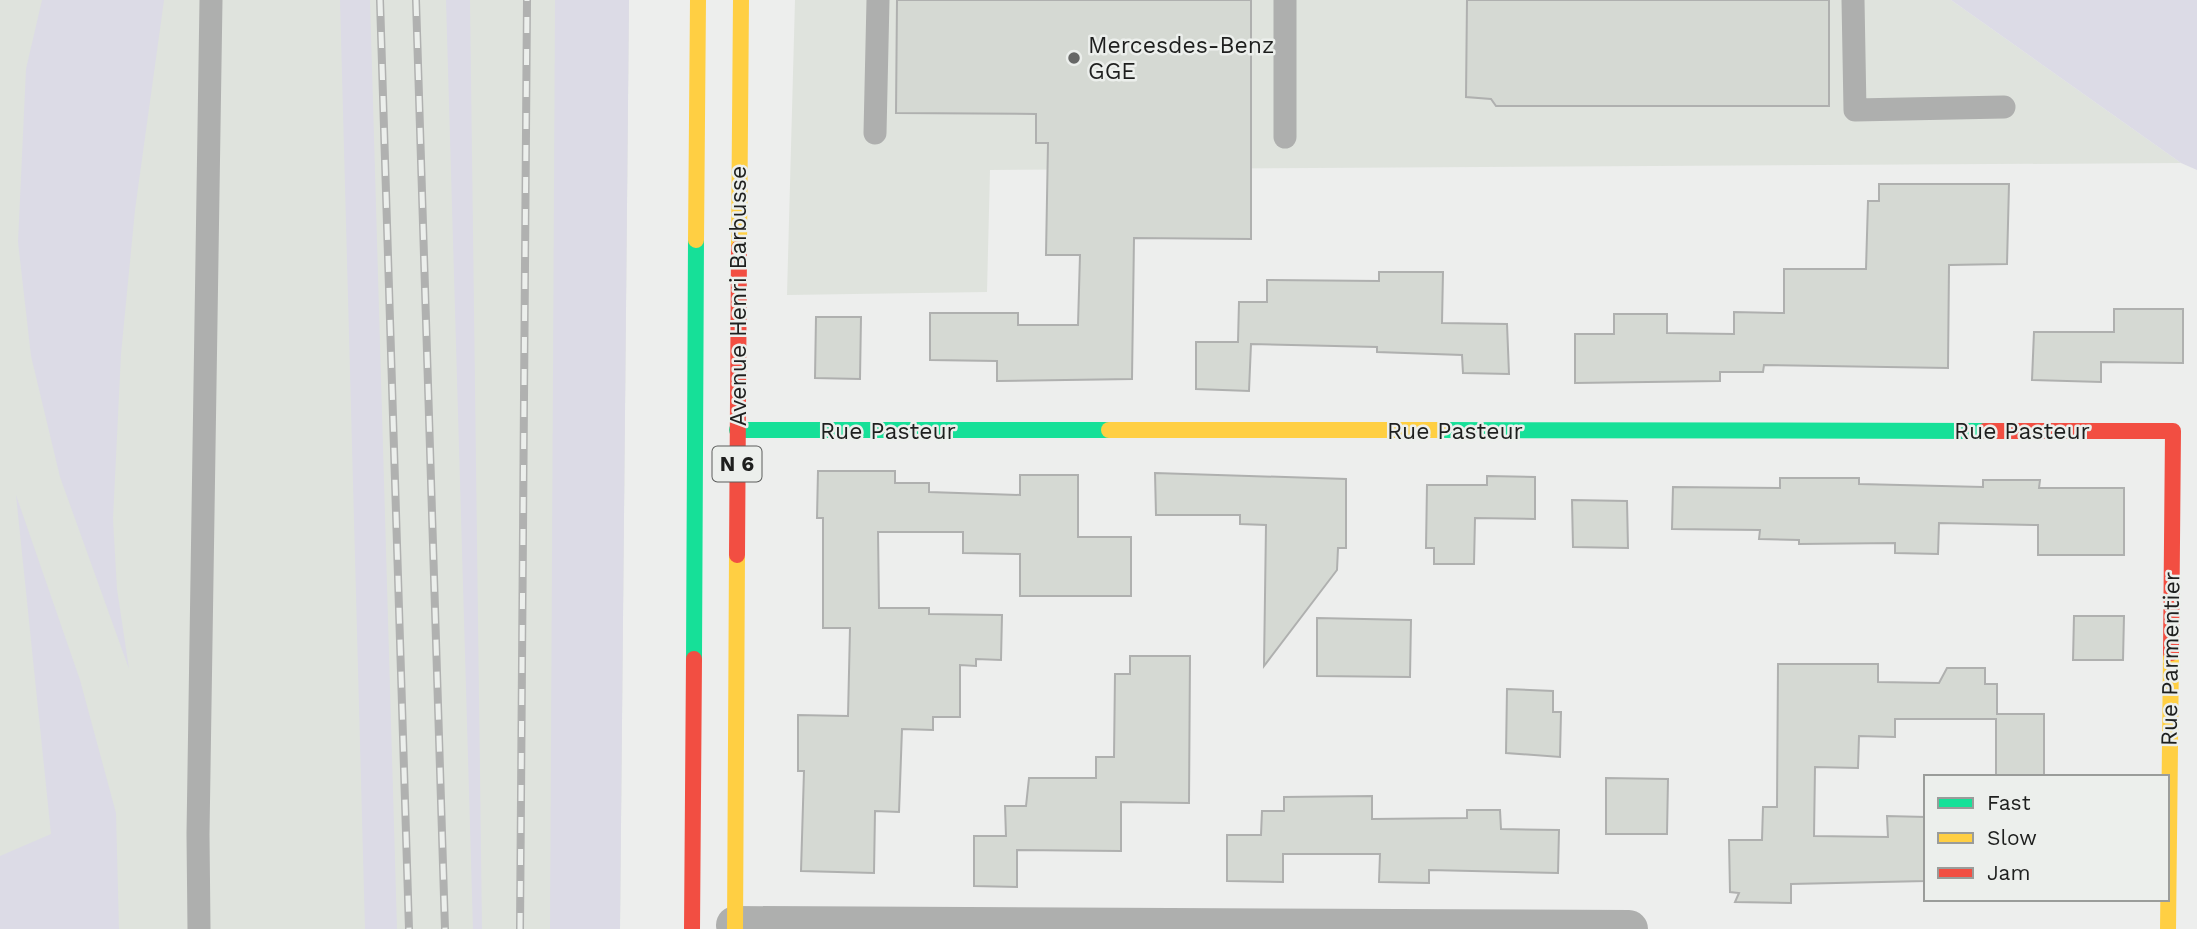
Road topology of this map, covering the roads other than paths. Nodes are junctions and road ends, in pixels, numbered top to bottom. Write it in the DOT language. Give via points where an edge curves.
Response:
graph roads {
  1 [pos="211,0"];
  2 [pos="698,0"];
  3 [pos="741,0"];
  4 [pos="878,0"];
  5 [pos="1285,0"];
  6 [pos="1853,0"];
  7 [pos="2004,107"];
  8 [pos="875,134"];
  9 [pos="1285,137"];
  10 [pos="737,430"];
  11 [pos="2173,430"];
  12 [pos="2169,829"];
  13 [pos="2168,901"];
  14 [pos="736,927"];
  15 [pos="199,929"];
  16 [pos="692,929"];
  17 [pos="1629,929"];
  18 [pos="2168,929"];
  1 -- 15 [label="lane"];
  2 -- 16 [label="street, Avenue Henri Barbusse / N 6"];
  3 -- 10 [label="street, Avenue Henri Barbusse / N 6"];
  4 -- 8 [label="lane"];
  5 -- 9 [label="lane"];
  6 -- 7 [label="lane" via="1855,110"];
  10 -- 11 [label="street, Rue Pasteur"];
  10 -- 14 [label="street, Avenue Henri Barbusse / N 6"];
  11 -- 12 [label="street, Rue Parmentier"];
  13 -- 18 [label="street, Rue Parmentier"];
  14 -- 17 [label="street"];
}
